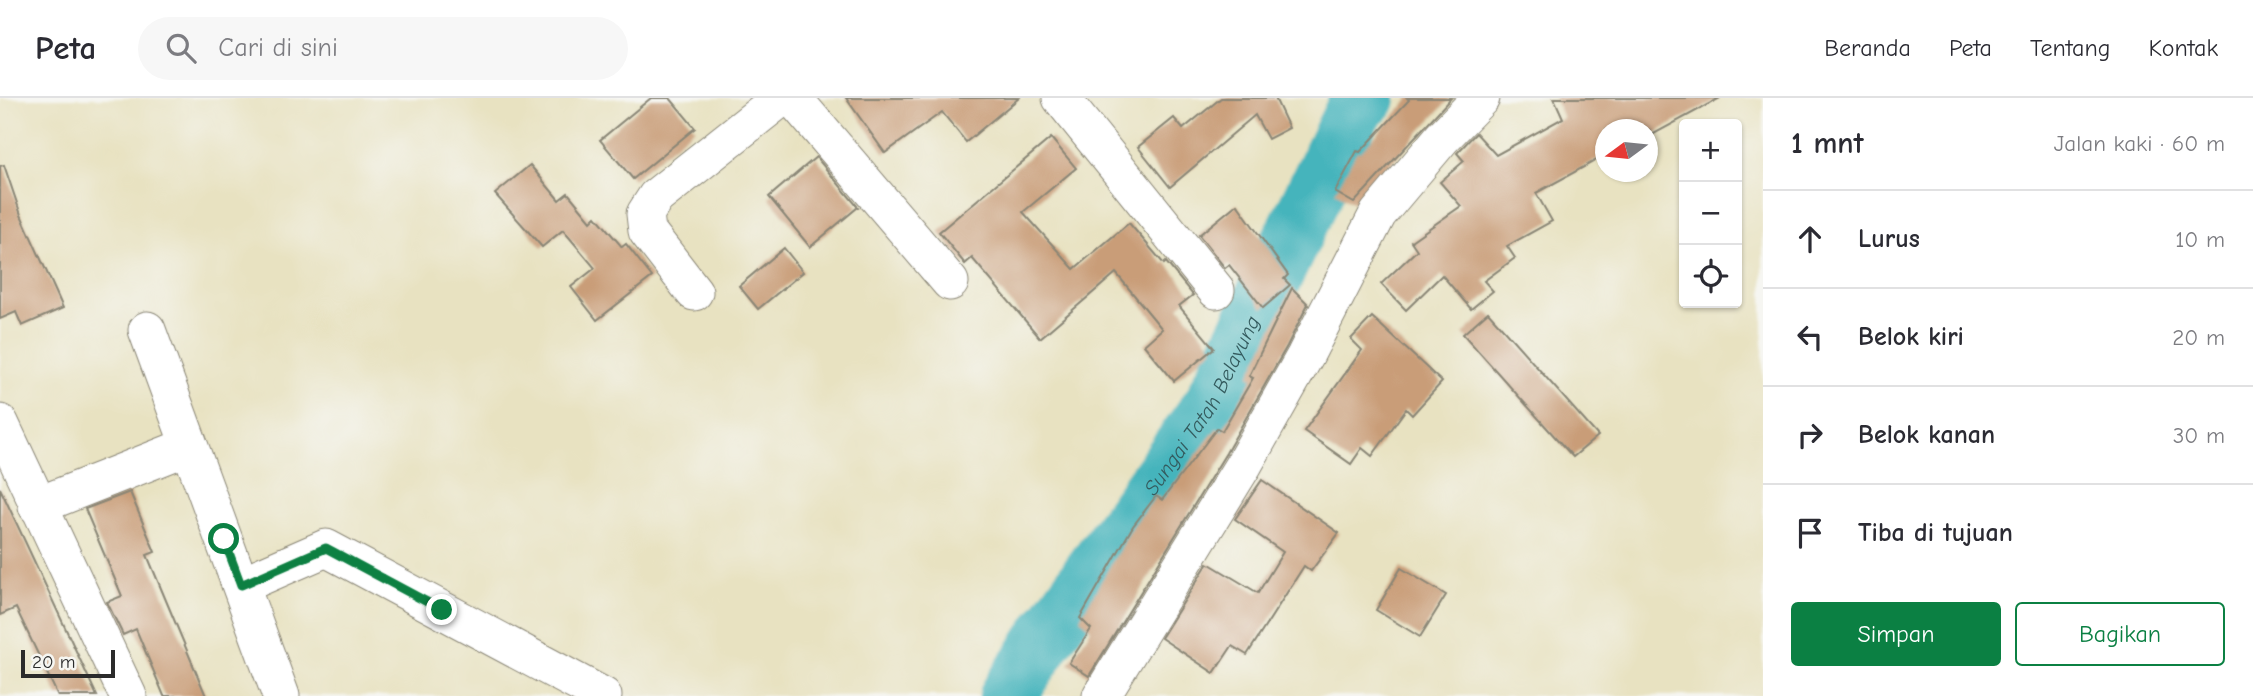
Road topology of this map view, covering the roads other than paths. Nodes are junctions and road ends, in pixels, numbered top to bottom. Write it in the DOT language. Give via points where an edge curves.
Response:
graph roads {
  1 [pos="781,98"];
  2 [pos="793,98"];
  3 [pos="1061,98"];
  4 [pos="1481,98"];
  5 [pos="950,282"];
  6 [pos="1216,290"];
  7 [pos="694,292"];
  8 [pos="147,330"];
  9 [pos="0,423"];
  10 [pos="189,446"];
  11 [pos="37,506"];
  12 [pos="241,585"];
  13 [pos="128,696"];
  14 [pos="281,696"];
  15 [pos="603,696"];
  16 [pos="1101,696"];
  1 -- 7 [label="street" via="656,197 645,214 647,231"];
  2 -- 5 [label="street"];
  3 -- 6 [label="street"];
  4 -- 16 [label="street" via="1378,214 1244,464"];
  8 -- 10 [label="street"];
  9 -- 11 [label="street"];
  10 -- 11 [label="street"];
  10 -- 12 [label="street"];
  11 -- 13 [label="street"];
  12 -- 14 [label="street"];
  12 -- 15 [label="street" via="326,548"];
}
